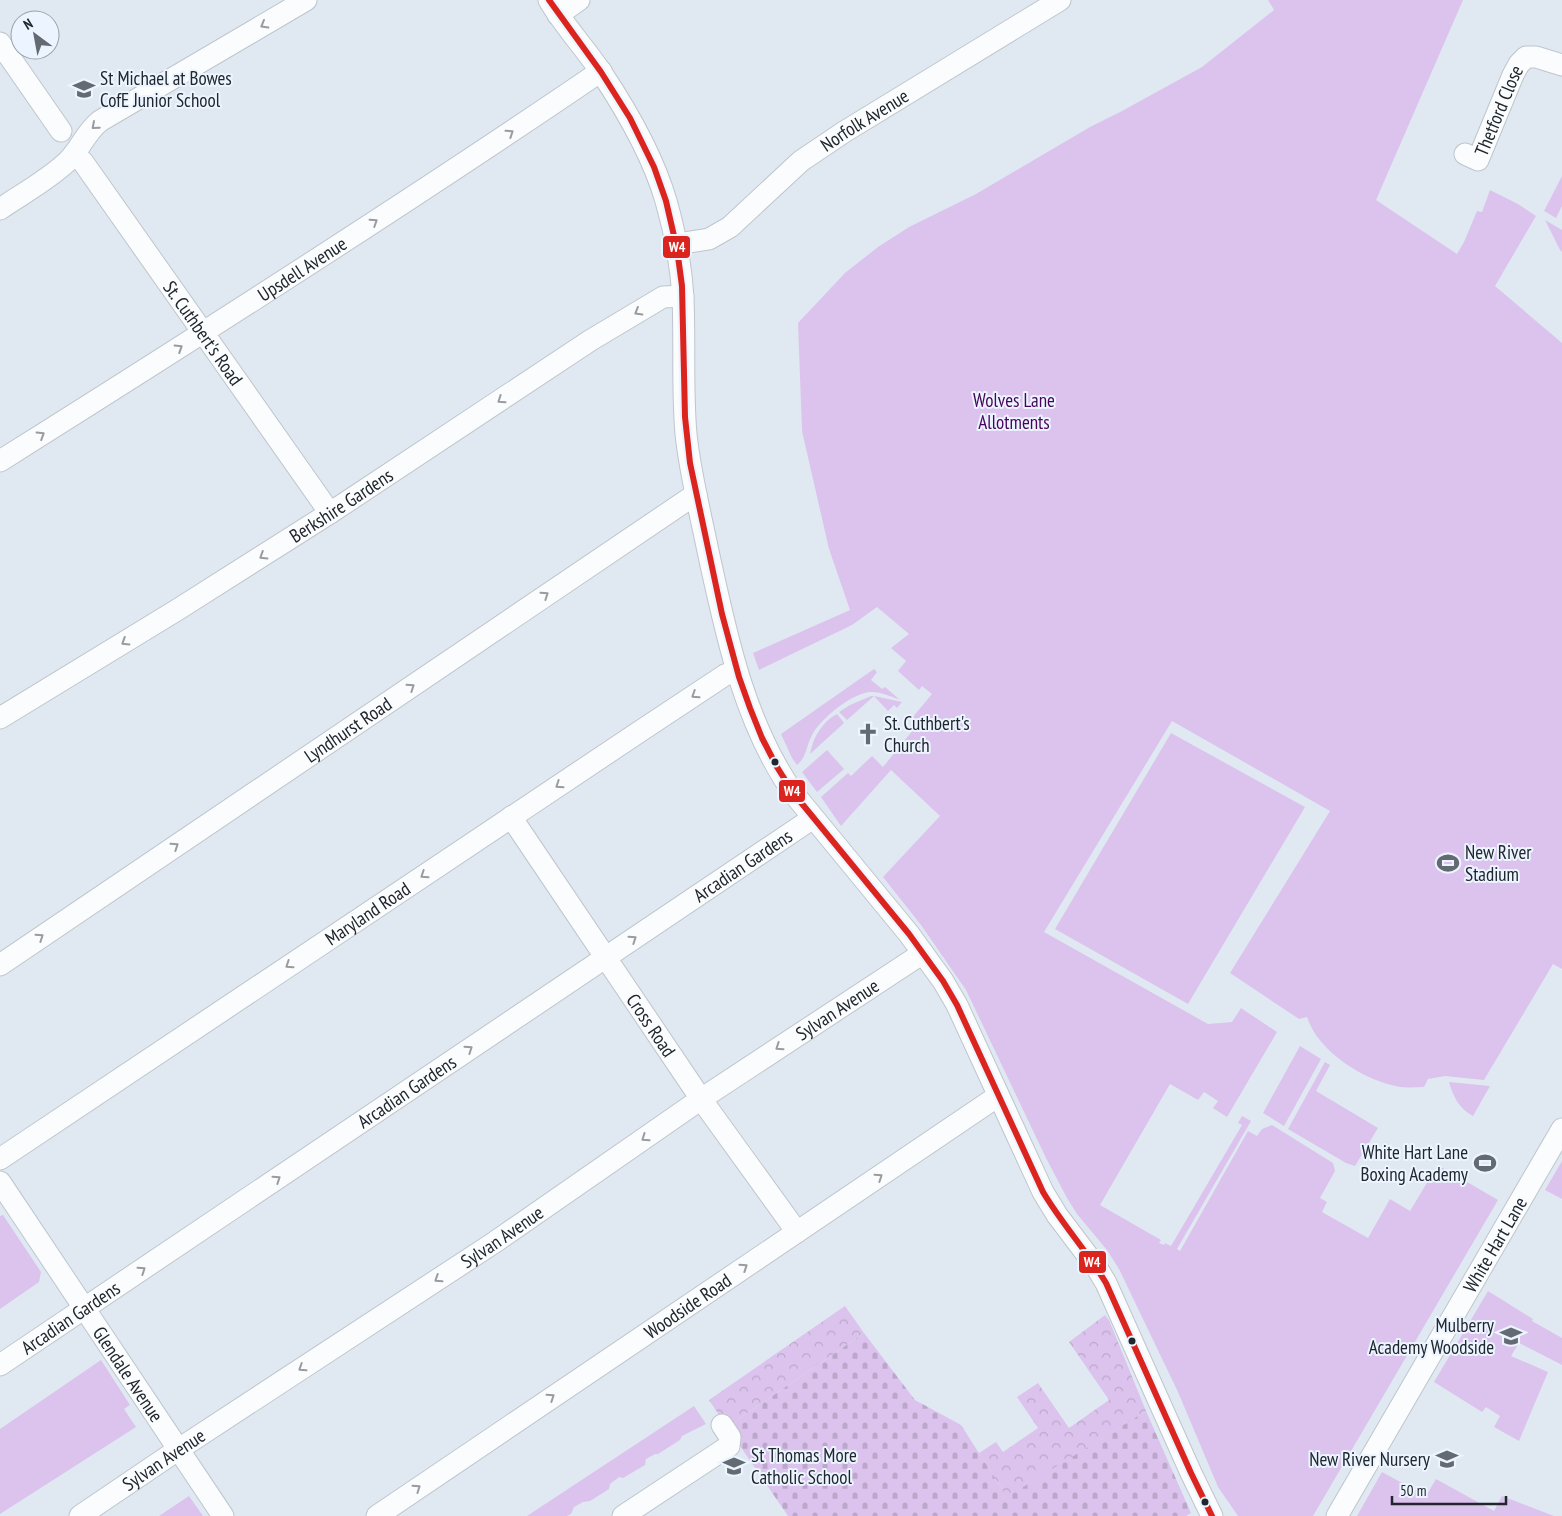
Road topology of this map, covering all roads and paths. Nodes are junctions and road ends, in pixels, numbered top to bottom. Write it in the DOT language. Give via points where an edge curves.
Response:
graph roads {
  1 [pos="306,0"];
  2 [pos="579,0"];
  3 [pos="1060,0"];
  4 [pos="554,8"];
  5 [pos="0,43"];
  6 [pos="1562,65"];
  7 [pos="600,71"];
  8 [pos="62,132"];
  9 [pos="74,154"];
  10 [pos="1465,154"];
  11 [pos="0,209"];
  12 [pos="676,244"];
  13 [pos="682,296"];
  14 [pos="204,332"];
  15 [pos="0,461"];
  16 [pos="696,494"];
  17 [pos="330,513"];
  18 [pos="737,671"];
  19 [pos="0,718"];
  20 [pos="511,817"];
  21 [pos="813,818"];
  22 [pos="923,953"];
  23 [pos="605,958"];
  24 [pos="0,965"];
  25 [pos="998,1096"];
  26 [pos="701,1099"];
  27 [pos="1562,1129"];
  28 [pos="0,1159"];
  29 [pos="0,1182"];
  30 [pos="797,1232"];
  31 [pos="84,1308"];
  32 [pos="0,1366"];
  33 [pos="722,1425"];
  34 [pos="179,1449"];
  35 [pos="80,1516"];
  36 [pos="223,1516"];
  37 [pos="377,1516"];
  38 [pos="623,1516"];
  39 [pos="1212,1516"];
  40 [pos="1337,1516"];
  1 -- 9 [label="street, one-way" via="100,121 91,128"];
  2 -- 4 [label="street"];
  3 -- 12 [label="street, Norfolk Avenue" via="801,161 730,227 709,239"];
  4 -- 7 [label="street"];
  5 -- 8 [label="street"];
  6 -- 10 [label="street, Thetford Close" via="1526,57 1513,75 1478,160"];
  7 -- 12 [label="street" via="647,151 666,200"];
  14 -- 7 [label="street, Upsdell Avenue, one-way" via="500,140"];
  9 -- 11 [label="street"];
  9 -- 14 [label="street, St. Cuthbert's Road"];
  12 -- 13 [label="street"];
  13 -- 16 [label="street" via="686,432"];
  13 -- 17 [label="street, Berkshire Gardens, one-way" via="663,297 591,340"];
  15 -- 14 [label="street, Upsdell Avenue, one-way"];
  14 -- 17 [label="street, St. Cuthbert's Road"];
  16 -- 18 [label="street"];
  24 -- 16 [label="street, Lyndhurst Road, one-way"];
  17 -- 19 [label="street, Berkshire Gardens, one-way"];
  18 -- 20 [label="street, Maryland Road, one-way" via="725,675"];
  18 -- 21 [label="street" via="768,753 784,781"];
  20 -- 23 [label="street, Cross Road"];
  20 -- 28 [label="street, Maryland Road, one-way"];
  21 -- 22 [label="street"];
  23 -- 21 [label="street, Arcadian Gardens, one-way"];
  22 -- 25 [label="street" via="957,1005"];
  22 -- 26 [label="street, Sylvan Avenue, one-way"];
  23 -- 26 [label="street, Cross Road"];
  31 -- 23 [label="street, Arcadian Gardens, one-way"];
  30 -- 25 [label="street, Woodside Road, one-way"];
  25 -- 39 [label="street" via="1043,1192 1106,1283"];
  26 -- 30 [label="street, Cross Road"];
  26 -- 34 [label="street, Sylvan Avenue, one-way" via="495,1242"];
  27 -- 40 [label="street, White Hart Lane"];
  29 -- 31 [label="street, Glendale Avenue"];
  37 -- 30 [label="street, Woodside Road, one-way"];
  31 -- 32 [label="street, Arcadian Gardens"];
  31 -- 34 [label="street, Glendale Avenue"];
  33 -- 38 [label="street" via="730,1437 729,1446"];
  34 -- 35 [label="street, Sylvan Avenue"];
  34 -- 36 [label="street, Glendale Avenue"];
}
